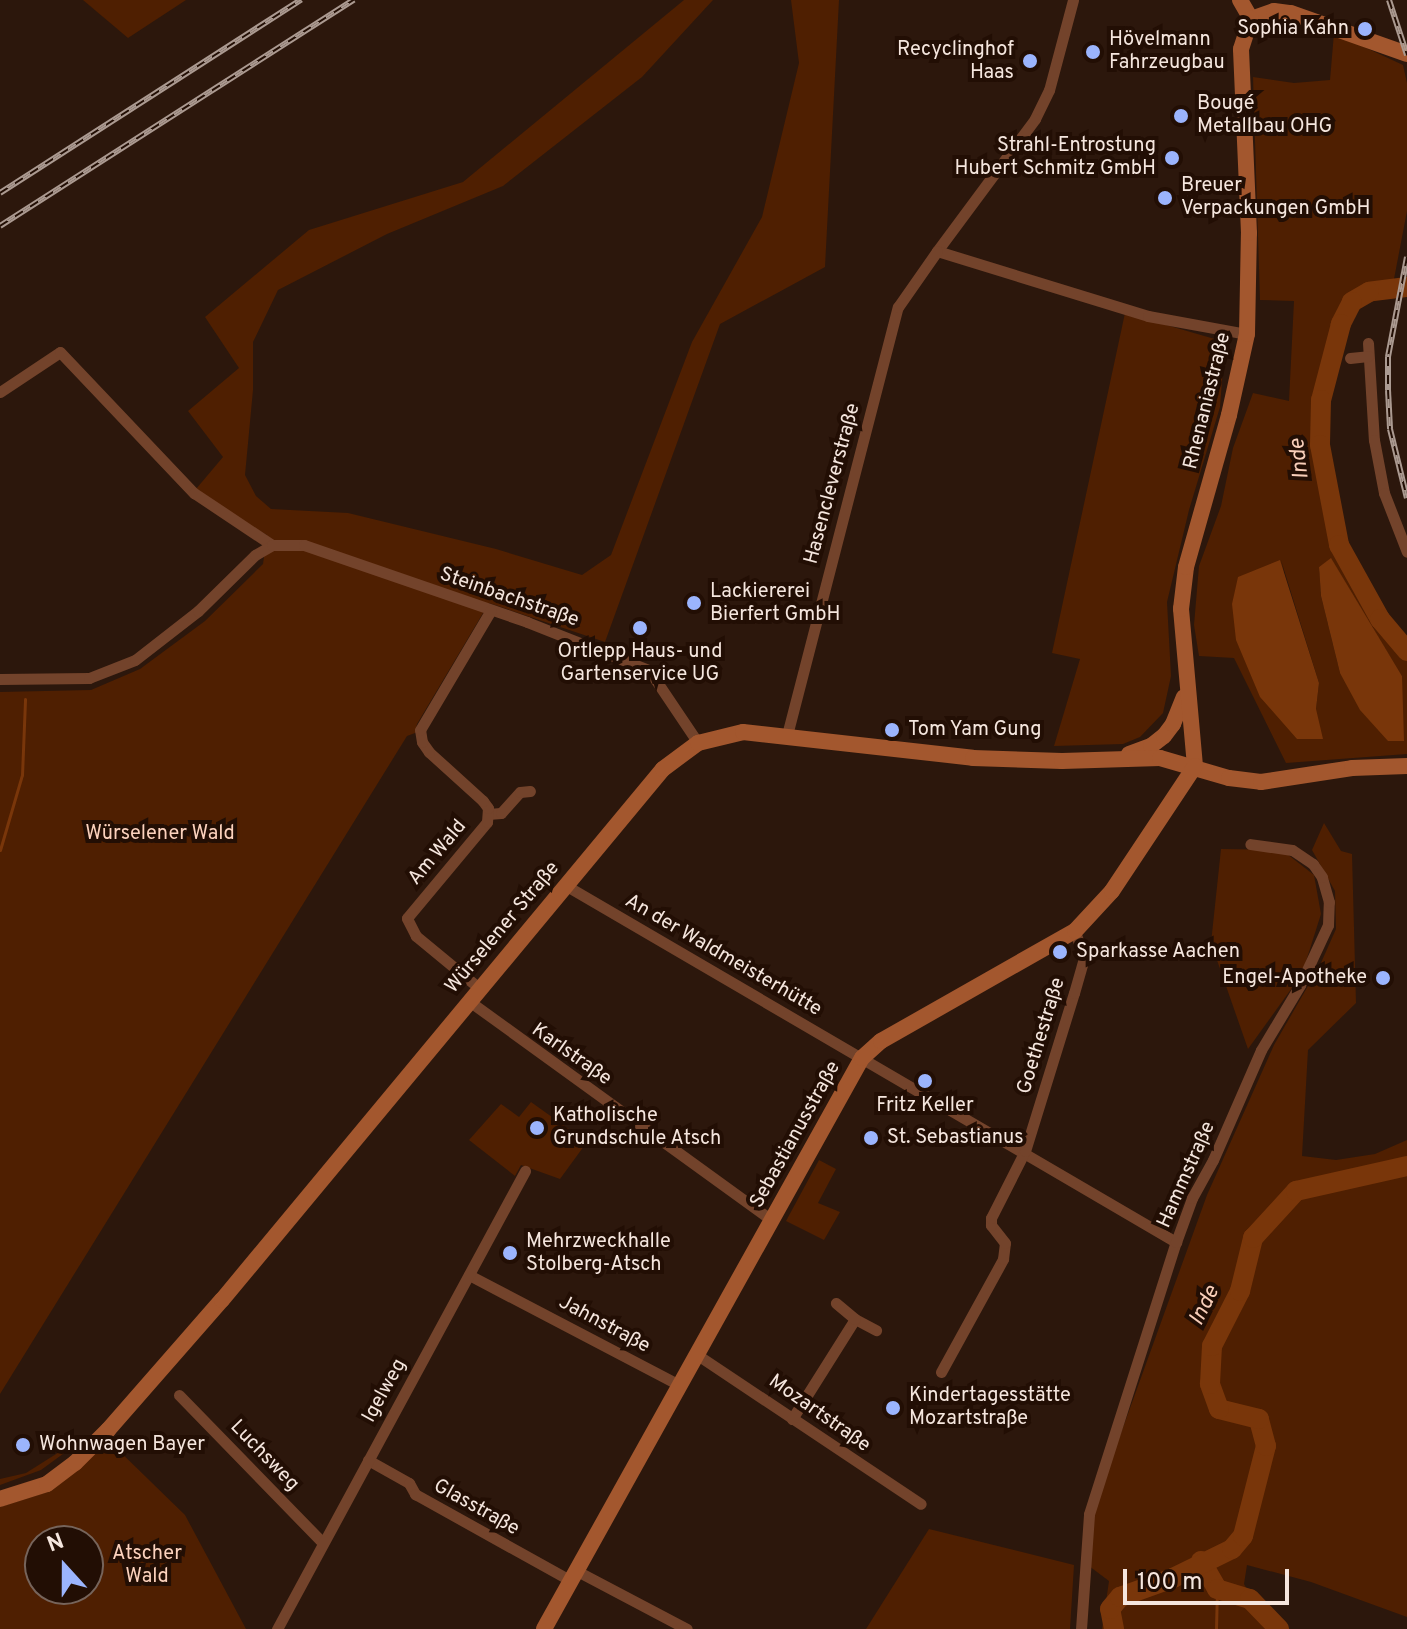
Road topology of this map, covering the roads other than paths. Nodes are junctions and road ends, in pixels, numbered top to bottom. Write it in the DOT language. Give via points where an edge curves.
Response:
graph roads {
  1 [pos="1073,0"];
  2 [pos="1240,0"];
  3 [pos="1251,19"];
  4 [pos="1407,54"];
  5 [pos="937,251"];
  6 [pos="1247,334"];
  7 [pos="1368,343"];
  8 [pos="1368,356"];
  9 [pos="1350,358"];
  10 [pos="0,392"];
  11 [pos="272,545"];
  12 [pos="1407,552"];
  13 [pos="491,610"];
  14 [pos="0,679"];
  15 [pos="1186,691"];
  16 [pos="787,735"];
  17 [pos="698,743"];
  18 [pos="1110,760"];
  19 [pos="1195,766"];
  20 [pos="1407,766"];
  21 [pos="530,791"];
  22 [pos="488,814"];
  23 [pos="1250,844"];
  24 [pos="565,885"];
  25 [pos="1075,931"];
  26 [pos="474,995"];
  27 [pos="862,1058"];
  28 [pos="1025,1151"];
  29 [pos="525,1171"];
  30 [pos="771,1220"];
  31 [pos="1176,1242"];
  32 [pos="469,1275"];
  33 [pos="836,1303"];
  34 [pos="855,1319"];
  35 [pos="876,1330"];
  36 [pos="696,1354"];
  37 [pos="941,1372"];
  38 [pos="679,1385"];
  39 [pos="179,1395"];
  40 [pos="792,1419"];
  41 [pos="368,1460"];
  42 [pos="0,1499"];
  43 [pos="921,1504"];
  44 [pos="323,1543"];
  45 [pos="574,1576"];
  46 [pos="277,1629"];
  47 [pos="544,1629"];
  48 [pos="687,1629"];
  49 [pos="1081,1629"];
  1 -- 5 [label="street, Hasencleverstraße" via="1049,90 1035,119"];
  2 -- 3 [label="main road"];
  3 -- 4 [label="main road" via="1274,11 1291,13"];
  3 -- 6 [label="main road, Rhenaniastraße" via="1241,49 1249,233"];
  5 -- 6 [label="street" via="1148,316"];
  5 -- 16 [label="street, Hasencleverstraße" via="898,307"];
  6 -- 15 [label="main road, Rhenaniastraße" via="1186,567 1181,609"];
  7 -- 8 [label="street"];
  8 -- 9 [label="street"];
  8 -- 12 [label="street" via="1384,493"];
  10 -- 11 [label="street, Steinbachstraße" via="60,352 194,493"];
  11 -- 13 [label="street, Steinbachstraße" via="304,545"];
  11 -- 14 [label="street" via="135,660 89,678"];
  13 -- 17 [label="street, Steinbachstraße" via="649,670"];
  13 -- 22 [label="street, Am Wald" via="420,730 425,747 478,795"];
  15 -- 18 [label="main road" via="1173,724 1157,742"];
  15 -- 19 [label="main road, Rhenaniastraße"];
  16 -- 17 [label="main road, Würselener Straße" via="743,732"];
  16 -- 18 [label="main road, Würselener Straße" via="973,758"];
  17 -- 24 [label="main road, Würselener Straße" via="663,769"];
  18 -- 19 [label="main road, Würselener Straße" via="1160,758"];
  19 -- 20 [label="main road, Würselener Straße" via="1261,782 1352,768"];
  19 -- 25 [label="main road, Sebastianusstraße" via="1112,891"];
  21 -- 22 [label="street" via="520,792 501,813"];
  22 -- 26 [label="street, Am Wald" via="487,822 407,918 416,936"];
  23 -- 31 [label="street, Hammstraße" via="1292,850 1313,864 1329,902 1328,925 1261,1050"];
  24 -- 26 [label="main road, Würselener Straße"];
  24 -- 27 [label="street, An der Waldmeisterhütte"];
  25 -- 27 [label="main road, Sebastianusstraße" via="881,1041"];
  25 -- 28 [label="street, Goethestraße" via="1084,959"];
  26 -- 30 [label="street, Karlstraße"];
  26 -- 42 [label="main road, Würselener Straße" via="108,1430 47,1484"];
  27 -- 28 [label="street, An der Waldmeisterhütte"];
  27 -- 30 [label="main road, Sebastianusstraße"];
  28 -- 31 [label="street, An der Waldmeisterhütte"];
  28 -- 37 [label="street, Goethestraße" via="990,1221 1005,1243 1003,1259"];
  29 -- 32 [label="street, Igelweg"];
  30 -- 36 [label="main road, Sebastianusstraße"];
  31 -- 49 [label="street, Hammstraße" via="1089,1514"];
  32 -- 38 [label="street, Jahnstraße"];
  32 -- 41 [label="street, Igelweg"];
  33 -- 34 [label="street"];
  34 -- 35 [label="street"];
  34 -- 40 [label="street"];
  36 -- 38 [label="main road, Sebastianusstraße"];
  36 -- 40 [label="street, Mozartstraße"];
  38 -- 45 [label="main road, Sebastianusstraße"];
  39 -- 44 [label="street, Luchsweg"];
  40 -- 43 [label="street, Mozartstraße"];
  41 -- 44 [label="street, Igelweg"];
  41 -- 45 [label="street, Glasstraße" via="409,1483 415,1494"];
  44 -- 46 [label="street, Igelweg"];
  45 -- 47 [label="main road, Sebastianusstraße"];
  45 -- 48 [label="street, Glasstraße"];
}
